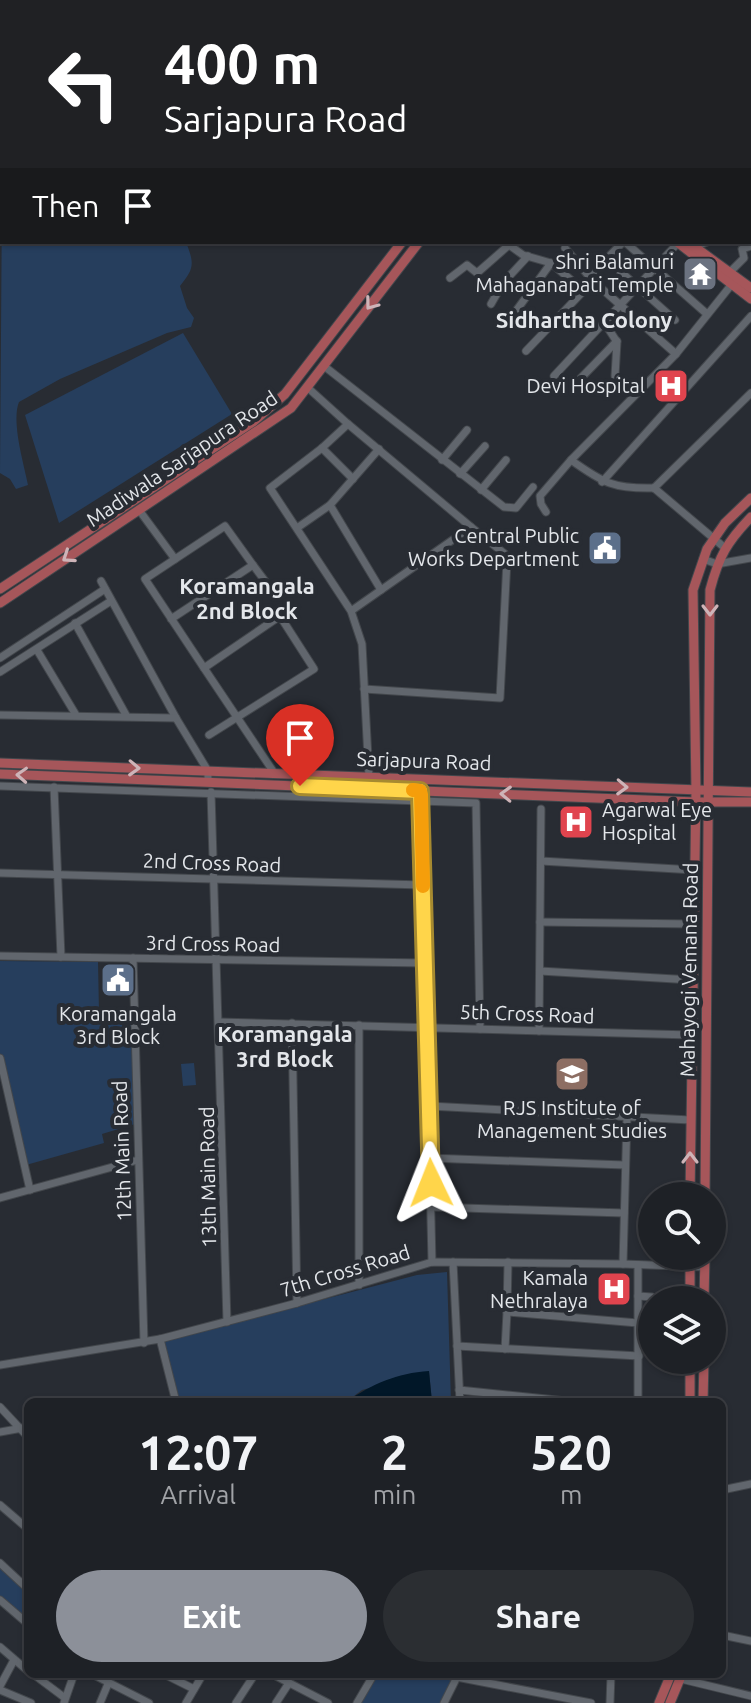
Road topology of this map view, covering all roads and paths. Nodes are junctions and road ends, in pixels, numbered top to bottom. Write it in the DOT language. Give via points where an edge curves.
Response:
graph roads {
  1 [pos="400,244"];
  2 [pos="417,244"];
  3 [pos="507,244"];
  4 [pos="622,244"];
  5 [pos="626,244"];
  6 [pos="676,244"];
  7 [pos="681,244"];
  8 [pos="691,244"];
  9 [pos="751,246"];
  10 [pos="565,248"];
  11 [pos="528,256"];
  12 [pos="551,263"];
  13 [pos="655,270"];
  14 [pos="620,271"];
  15 [pos="730,272"];
  16 [pos="450,278"];
  17 [pos="592,278"];
  18 [pos="732,284"];
  19 [pos="638,287"];
  20 [pos="584,291"];
  21 [pos="751,296"];
  22 [pos="491,304"];
  23 [pos="621,305"];
  24 [pos="707,314"];
  25 [pos="513,315"];
  26 [pos="751,316"];
  27 [pos="675,320"];
  28 [pos="604,322"];
  29 [pos="617,341"];
  30 [pos="526,351"];
  31 [pos="676,354"];
  32 [pos="324,366"];
  33 [pos="554,376"];
  34 [pos="615,376"];
  35 [pos="579,380"];
  36 [pos="307,387"];
  37 [pos="751,393"];
  38 [pos="348,424"];
  39 [pos="467,430"];
  40 [pos="485,446"];
  41 [pos="322,448"];
  42 [pos="379,449"];
  43 [pos="442,460"];
  44 [pos="506,460"];
  45 [pos="571,460"];
  46 [pos="189,463"];
  47 [pos="196,471"];
  48 [pos="460,474"];
  49 [pos="353,479"];
  50 [pos="602,482"];
  51 [pos="533,487"];
  52 [pos="654,488"];
  53 [pos="481,490"];
  54 [pos="751,498"];
  55 [pos="330,505"];
  56 [pos="139,510"];
  57 [pos="546,512"];
  58 [pos="751,517"];
  59 [pos="471,527"];
  60 [pos="297,528"];
  61 [pos="713,540"];
  62 [pos="725,548"];
  63 [pos="751,558"];
  64 [pos="175,559"];
  65 [pos="703,559"];
  66 [pos="717,564"];
  67 [pos="253,565"];
  68 [pos="101,581"];
  69 [pos="265,581"];
  70 [pos="0,589"];
  71 [pos="105,589"];
  72 [pos="381,590"];
  73 [pos="111,601"];
  74 [pos="0,603"];
  75 [pos="351,611"];
  76 [pos="171,619"];
  77 [pos="75,623"];
  78 [pos="37,650"];
  79 [pos="0,658"];
  80 [pos="204,668"];
  81 [pos="0,672"];
  82 [pos="364,689"];
  83 [pos="0,715"];
  84 [pos="76,715"];
  85 [pos="126,715"];
  86 [pos="238,717"];
  87 [pos="176,718"];
  88 [pos="209,735"];
  89 [pos="0,763"];
  90 [pos="208,771"];
  91 [pos="0,774"];
  92 [pos="275,774"];
  93 [pos="369,777"];
  94 [pos="0,786"];
  95 [pos="54,787"];
  96 [pos="210,787"];
  97 [pos="696,791"];
  98 [pos="751,792"];
  99 [pos="420,796"];
  100 [pos="542,796"];
  101 [pos="708,796"];
  102 [pos="696,802"];
  103 [pos="751,802"];
  104 [pos="541,861"];
  105 [pos="694,870"];
  106 [pos="0,873"];
  107 [pos="56,874"];
  108 [pos="215,879"];
  109 [pos="423,885"];
  110 [pos="540,922"];
  111 [pos="693,924"];
  112 [pos="0,956"];
  113 [pos="61,957"];
  114 [pos="133,958"];
  115 [pos="218,960"];
  116 [pos="425,963"];
  117 [pos="540,971"];
  118 [pos="692,980"];
  119 [pos="219,1022"];
  120 [pos="292,1023"];
  121 [pos="359,1025"];
  122 [pos="427,1027"];
  123 [pos="480,1029"];
  124 [pos="539,1031"];
  125 [pos="691,1035"];
  126 [pos="0,1058"];
  127 [pos="429,1106"];
  128 [pos="627,1117"];
  129 [pos="690,1120"];
  130 [pos="429,1158"];
  131 [pos="138,1160"];
  132 [pos="625,1165"];
  133 [pos="690,1182"];
  134 [pos="705,1182"];
  135 [pos="30,1190"];
  136 [pos="0,1198"];
  137 [pos="432,1207"];
  138 [pos="624,1213"];
  139 [pos="432,1262"];
  140 [pos="453,1262"];
  141 [pos="508,1262"];
  142 [pos="623,1264"];
  143 [pos="638,1265"];
  144 [pos="359,1285"];
  145 [pos="297,1303"];
  146 [pos="507,1312"];
  147 [pos="227,1322"];
  148 [pos="638,1323"];
  149 [pos="160,1339"];
  150 [pos="144,1343"];
  151 [pos="457,1346"];
  152 [pos="505,1349"];
  153 [pos="638,1356"];
  154 [pos="0,1365"];
  155 [pos="639,1374"];
  156 [pos="690,1374"];
  157 [pos="704,1374"];
  158 [pos="459,1390"];
  159 [pos="172,1398"];
  160 [pos="460,1398"];
  161 [pos="515,1398"];
  162 [pos="638,1398"];
  163 [pos="690,1398"];
  164 [pos="703,1398"];
  165 [pos="0,1407"];
  166 [pos="24,1428"];
  167 [pos="0,1432"];
  168 [pos="751,1484"];
  169 [pos="726,1489"];
  170 [pos="0,1505"];
  171 [pos="24,1526"];
  172 [pos="0,1563"];
  173 [pos="24,1585"];
  174 [pos="0,1600"];
  175 [pos="24,1621"];
  176 [pos="726,1636"];
  177 [pos="751,1641"];
  178 [pos="0,1647"];
  179 [pos="14,1660"];
  180 [pos="24,1668"];
  181 [pos="37,1678"];
  182 [pos="73,1678"];
  183 [pos="98,1678"];
  184 [pos="172,1678"];
  185 [pos="201,1678"];
  186 [pos="252,1678"];
  187 [pos="280,1678"];
  188 [pos="372,1678"];
  189 [pos="456,1678"];
  190 [pos="478,1678"];
  191 [pos="611,1678"];
  192 [pos="677,1678"];
  193 [pos="677,1678"];
  194 [pos="684,1678"];
  195 [pos="289,1683"];
  196 [pos="108,1684"];
  197 [pos="0,1688"];
  198 [pos="194,1689"];
  199 [pos="729,1692"];
  200 [pos="751,1696"];
  201 [pos="64,1701"];
  202 [pos="138,1701"];
  203 [pos="317,1701"];
  204 [pos="586,1702"];
  205 [pos="31,1703"];
  206 [pos="100,1703"];
  207 [pos="149,1703"];
  208 [pos="186,1703"];
  209 [pos="236,1703"];
  210 [pos="276,1703"];
  211 [pos="328,1703"];
  212 [pos="357,1703"];
  213 [pos="444,1703"];
  214 [pos="610,1703"];
  215 [pos="659,1703"];
  216 [pos="670,1703"];
  217 [pos="724,1703"];
  1 -- 46 [label="main road, Madiwala Sarjapura Road" via="285,394 253,422"];
  2 -- 32 [label="main road, Madiwala Sarjapura Road, one-way"];
  3 -- 11 [label="street"];
  3 -- 16 [label="street" via="477,273 467,265"];
  4 -- 17 [label="street"];
  5 -- 13 [label="street"];
  6 -- 13 [label="street"];
  7 -- 18 [label="main road"];
  8 -- 15 [label="main road"];
  9 -- 15 [label="street" via="742,249 744,258"];
  10 -- 17 [label="street"];
  11 -- 12 [label="street"];
  11 -- 22 [label="street"];
  12 -- 20 [label="street"];
  12 -- 25 [label="street"];
  13 -- 19 [label="street"];
  13 -- 24 [label="street"];
  14 -- 19 [label="street"];
  15 -- 21 [label="main road"];
  17 -- 20 [label="street"];
  17 -- 23 [label="street"];
  18 -- 21 [label="main road"];
  18 -- 24 [label="street"];
  19 -- 23 [label="street"];
  19 -- 27 [label="street"];
  20 -- 30 [label="street"];
  23 -- 28 [label="street"];
  23 -- 31 [label="street"];
  24 -- 31 [label="street"];
  26 -- 50 [label="street"];
  28 -- 29 [label="street"];
  28 -- 33 [label="street"];
  29 -- 34 [label="street"];
  29 -- 35 [label="street"];
  31 -- 45 [label="street"];
  32 -- 36 [label="main road, Madiwala Sarjapura Road"];
  32 -- 43 [label="street"];
  36 -- 38 [label="street"];
  36 -- 47 [label="main road, Madiwala Sarjapura Road" via="291,408"];
  37 -- 52 [label="street"];
  38 -- 41 [label="street"];
  38 -- 42 [label="street"];
  39 -- 43 [label="street"];
  40 -- 48 [label="street"];
  41 -- 49 [label="street"];
  41 -- 60 [label="street" via="270,488"];
  42 -- 49 [label="street"];
  42 -- 59 [label="street"];
  43 -- 48 [label="street"];
  44 -- 53 [label="street"];
  45 -- 50 [label="street"];
  45 -- 57 [label="street" via="540,496"];
  46 -- 47 [label="main road"];
  46 -- 70 [label="main road, Madiwala Sarjapura Road"];
  47 -- 56 [label="main road, Madiwala Sarjapura Road"];
  48 -- 53 [label="street"];
  49 -- 55 [label="street"];
  50 -- 52 [label="street"];
  51 -- 53 [label="street" via="512,509"];
  52 -- 61 [label="street"];
  54 -- 61 [label="main road, Mahayogi Vemana Road"];
  55 -- 60 [label="street"];
  55 -- 72 [label="street"];
  56 -- 64 [label="street"];
  56 -- 74 [label="main road, Madiwala Sarjapura Road, one-way"];
  58 -- 62 [label="main road, Mahayogi Vemana Road"];
  59 -- 72 [label="street"];
  59 -- 82 [label="street" via="507,560 500,698"];
  60 -- 75 [label="street"];
  61 -- 62 [label="street"];
  61 -- 65 [label="main road, Mahayogi Vemana Road"];
  62 -- 66 [label="main road, Mahayogi Vemana Road"];
  63 -- 66 [label="street"];
  64 -- 67 [label="street" via="225,526"];
  64 -- 76 [label="street" via="145,579"];
  65 -- 66 [label="street"];
  65 -- 97 [label="main road, Mahayogi Vemana Road" via="693,590"];
  66 -- 101 [label="main road, Mahayogi Vemana Road, one-way" via="710,596"];
  67 -- 69 [label="street"];
  67 -- 76 [label="street"];
  68 -- 71 [label="street"];
  71 -- 73 [label="street"];
  71 -- 79 [label="street"];
  72 -- 75 [label="street"];
  73 -- 77 [label="street"];
  73 -- 87 [label="street"];
  75 -- 82 [label="street" via="362,644"];
  76 -- 80 [label="street"];
  77 -- 78 [label="street"];
  77 -- 85 [label="street"];
  78 -- 81 [label="street"];
  78 -- 84 [label="street"];
  80 -- 86 [label="street"];
  80 -- 86 [label="street" via="280,616 314,669"];
  82 -- 93 [label="street"];
  83 -- 84 [label="street"];
  84 -- 85 [label="street"];
  85 -- 87 [label="street"];
  86 -- 88 [label="street"];
  86 -- 92 [label="street"];
  87 -- 90 [label="street"];
  89 -- 90 [label="main road, Sarjapura Road, one-way"];
  90 -- 92 [label="main road, Sarjapura Road"];
  90 -- 96 [label="street, 13th Main Road"];
  96 -- 91 [label="main road, Sarjapura Road, one-way"];
  92 -- 93 [label="main road, Sarjapura Road"];
  93 -- 97 [label="main road, Sarjapura Road, one-way"];
  94 -- 95 [label="street, Sarjapura Road"];
  95 -- 96 [label="street, Sarjapura Road"];
  95 -- 107 [label="street"];
  96 -- 99 [label="main road, Sarjapura Road"];
  96 -- 108 [label="street, 13th Main Road"];
  97 -- 101 [label="main road, Sarjapura Road"];
  97 -- 102 [label="main road, Mahayogi Vemana Road"];
  98 -- 101 [label="main road, Sarjapura Road"];
  100 -- 99 [label="main road, Sarjapura Road, one-way"];
  99 -- 109 [label="street"];
  99 -- 123 [label="street, Sarjapura Road" via="476,803"];
  100 -- 102 [label="main road, Sarjapura Road"];
  100 -- 104 [label="street"];
  101 -- 102 [label="main road, Sarjapura Road"];
  101 -- 103 [label="main road, Sarjapura Road"];
  101 -- 134 [label="main road, Mahayogi Vemana Road"];
  102 -- 105 [label="main road, Mahayogi Vemana Road"];
  104 -- 105 [label="street"];
  104 -- 110 [label="street"];
  105 -- 111 [label="main road, Mahayogi Vemana Road"];
  106 -- 107 [label="street, 2nd Cross Road"];
  107 -- 108 [label="street, 2nd Cross Road"];
  107 -- 113 [label="street"];
  108 -- 109 [label="street, 2nd Cross Road"];
  108 -- 115 [label="street, 13th Main Road"];
  109 -- 116 [label="street"];
  110 -- 111 [label="street"];
  110 -- 117 [label="street"];
  111 -- 118 [label="main road, Mahayogi Vemana Road"];
  112 -- 113 [label="street, 3rd Cross Road"];
  113 -- 114 [label="street, 3rd Cross Road"];
  114 -- 115 [label="street, 3rd Cross Road"];
  114 -- 131 [label="street, 12th Main Road"];
  115 -- 116 [label="street, 3rd Cross Road"];
  115 -- 119 [label="street, 13th Main Road"];
  116 -- 122 [label="street"];
  117 -- 118 [label="street"];
  117 -- 124 [label="street"];
  118 -- 125 [label="main road, Mahayogi Vemana Road"];
  119 -- 120 [label="street, 5th Cross Road"];
  119 -- 147 [label="street, 13th Main Road"];
  120 -- 121 [label="street, 5th Cross Road"];
  120 -- 145 [label="street"];
  121 -- 122 [label="street, 5th Cross Road"];
  121 -- 144 [label="street"];
  122 -- 123 [label="street, 5th Cross Road"];
  122 -- 127 [label="street"];
  123 -- 124 [label="street, 5th Cross Road"];
  124 -- 125 [label="street, 5th Cross Road"];
  125 -- 129 [label="main road, Mahayogi Vemana Road"];
  126 -- 135 [label="street"];
  127 -- 128 [label="street"];
  127 -- 130 [label="street"];
  128 -- 129 [label="street"];
  128 -- 132 [label="street"];
  133 -- 129 [label="main road, Mahayogi Vemana Road, one-way"];
  130 -- 132 [label="street"];
  130 -- 137 [label="street"];
  131 -- 135 [label="street"];
  131 -- 150 [label="street, 12th Main Road"];
  132 -- 138 [label="street"];
  135 -- 136 [label="street"];
  137 -- 138 [label="street"];
  137 -- 139 [label="street"];
  138 -- 142 [label="street"];
  139 -- 140 [label="street, 7th Cross Road"];
  139 -- 144 [label="street, 7th Cross Road"];
  140 -- 141 [label="street, 7th Cross Road"];
  140 -- 151 [label="street"];
  141 -- 142 [label="street, 7th Cross Road"];
  141 -- 146 [label="street"];
  142 -- 143 [label="street, 7th Cross Road"];
  144 -- 145 [label="street, 7th Cross Road"];
  145 -- 147 [label="street, 7th Cross Road"];
  146 -- 148 [label="street"];
  146 -- 152 [label="street"];
  147 -- 149 [label="street, 7th Cross Road"];
  149 -- 150 [label="street, 7th Cross Road"];
  149 -- 159 [label="street"];
  150 -- 154 [label="street, 7th Cross Road"];
  151 -- 152 [label="street"];
  151 -- 158 [label="street"];
  152 -- 153 [label="street"];
  155 -- 162 [label="street"];
  156 -- 163 [label="main road"];
  157 -- 164 [label="main road"];
  158 -- 160 [label="street"];
  158 -- 161 [label="street"];
  165 -- 166 [label="street"];
  166 -- 167 [label="street"];
  168 -- 169 [label="street"];
  170 -- 171 [label="street"];
  172 -- 173 [label="street"];
  174 -- 175 [label="street"];
  176 -- 177 [label="street"];
  178 -- 179 [label="street"];
  179 -- 180 [label="street"];
  179 -- 197 [label="street"];
  181 -- 201 [label="street"];
  182 -- 201 [label="street"];
  183 -- 196 [label="street"];
  184 -- 198 [label="street"];
  185 -- 198 [label="street"];
  186 -- 209 [label="street"];
  187 -- 195 [label="street"];
  188 -- 212 [label="street"];
  189 -- 213 [label="street"];
  190 -- 204 [label="street"];
  191 -- 214 [label="street"];
  192 -- 215 [label="main road"];
  193 -- 216 [label="main road"];
  194 -- 199 [label="street"];
  195 -- 203 [label="street"];
  195 -- 210 [label="street"];
  196 -- 202 [label="street"];
  196 -- 206 [label="street"];
  197 -- 205 [label="street"];
  198 -- 208 [label="street"];
  199 -- 200 [label="street"];
  199 -- 217 [label="street"];
  202 -- 207 [label="street"];
  203 -- 211 [label="street"];
}
